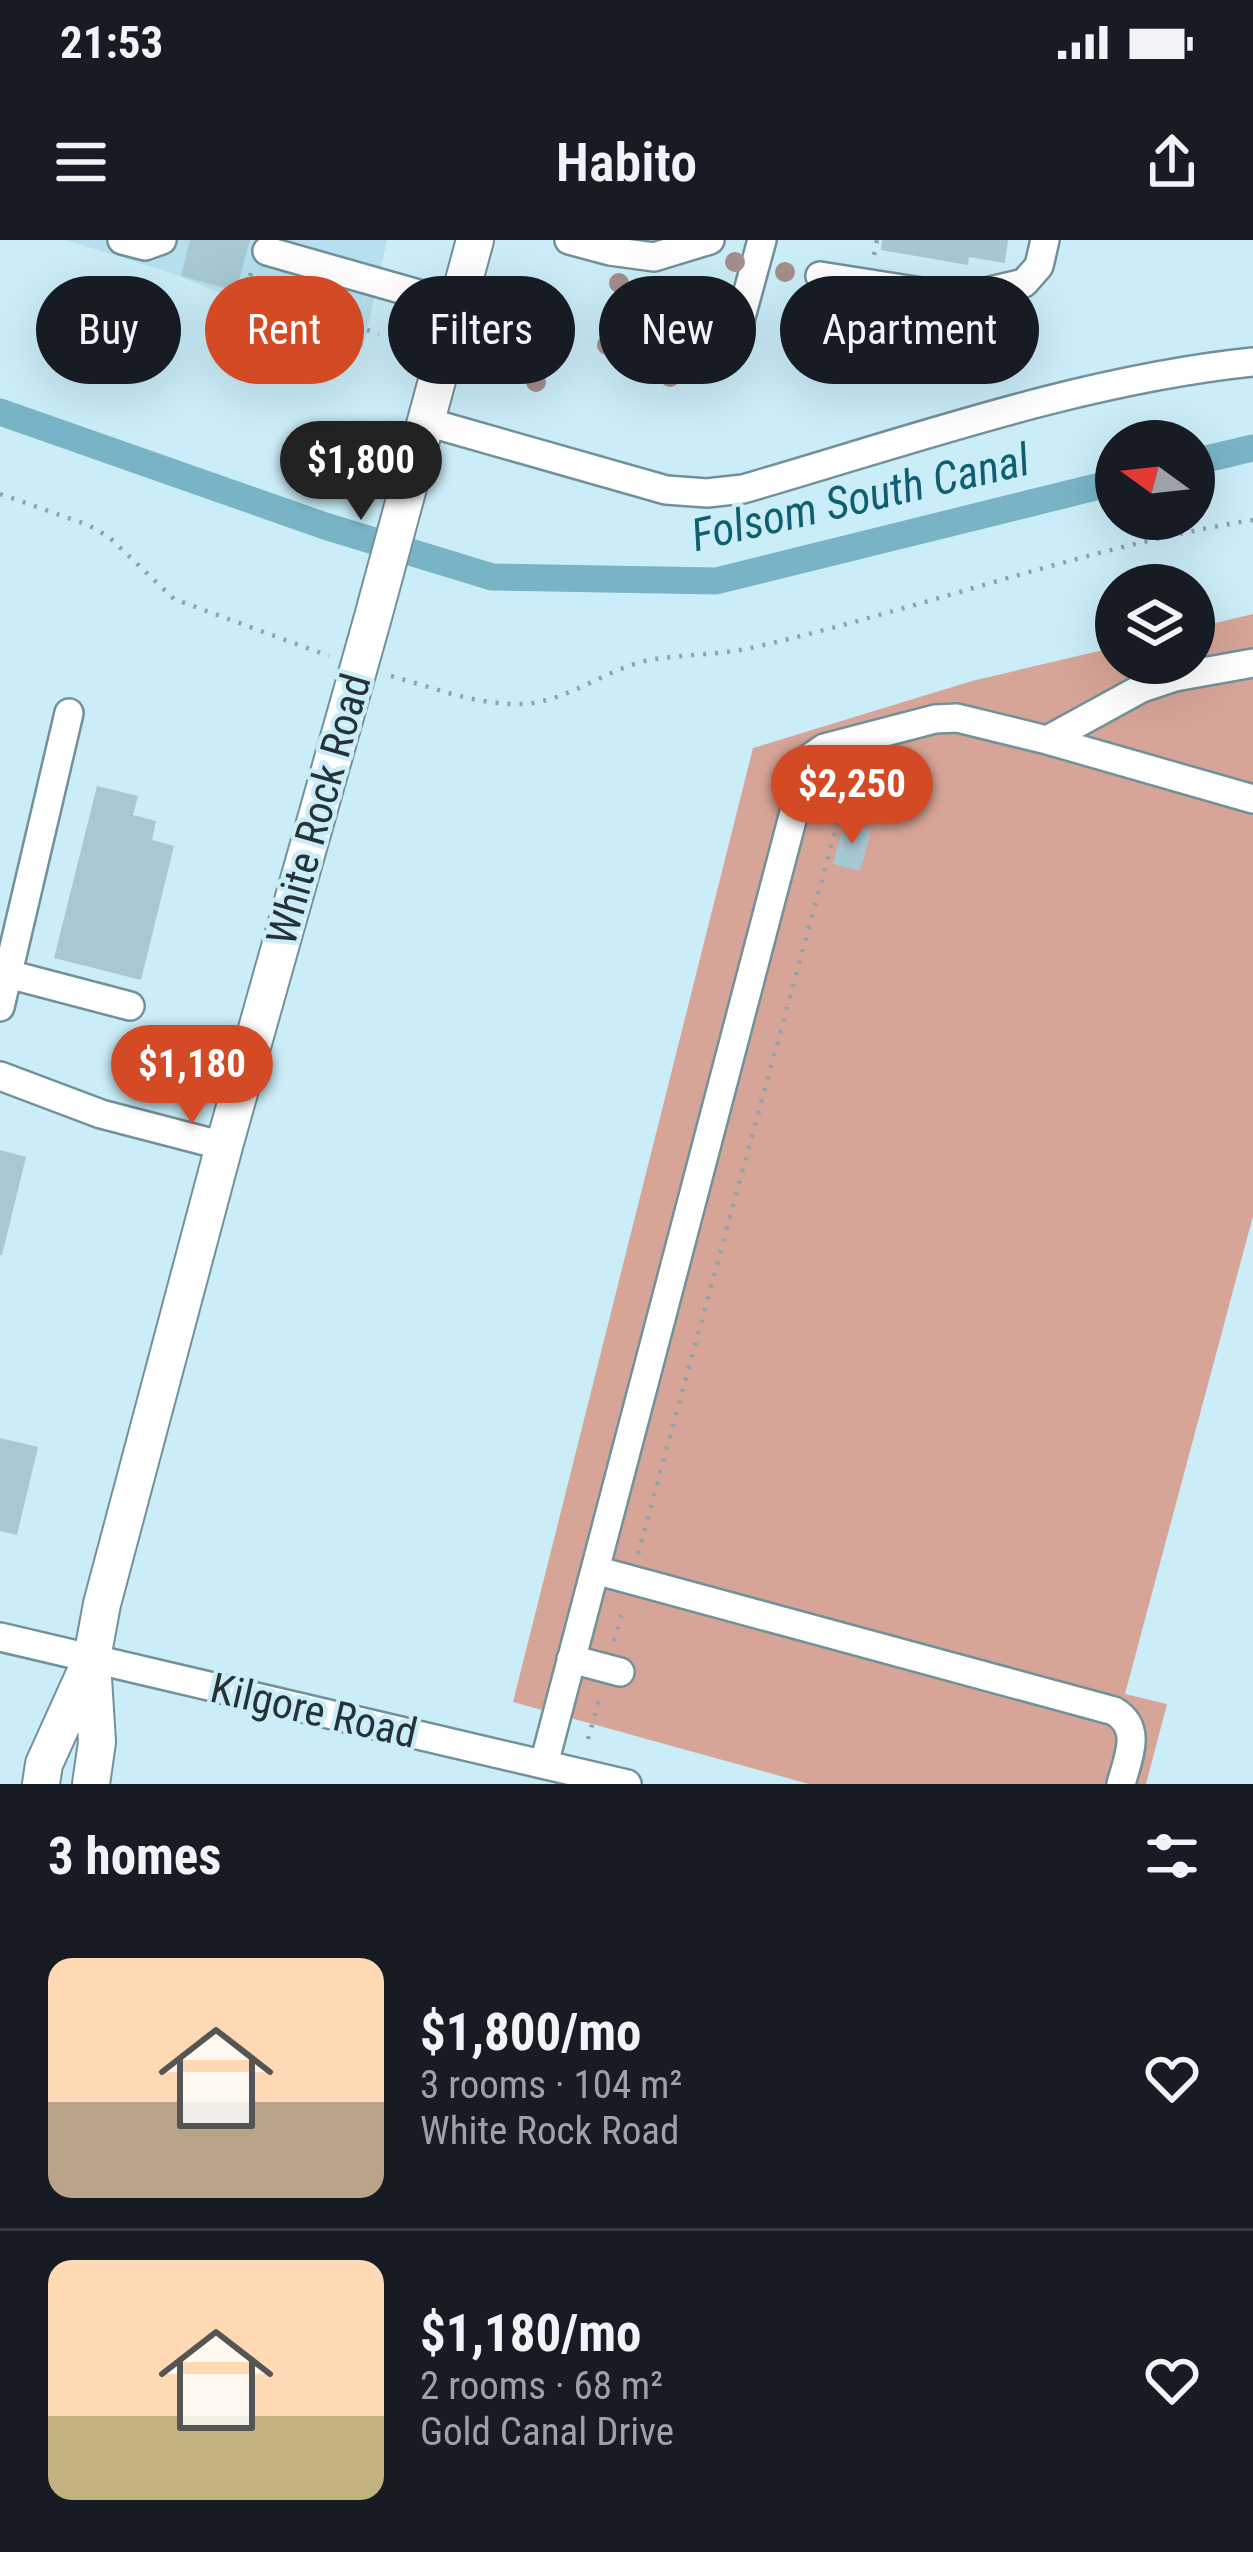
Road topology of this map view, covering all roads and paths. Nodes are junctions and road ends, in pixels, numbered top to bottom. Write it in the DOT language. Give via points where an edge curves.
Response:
graph roads {
  1 [pos="122,240"];
  2 [pos="162,240"];
  3 [pos="475,240"];
  4 [pos="569,240"];
  5 [pos="710,240"];
  6 [pos="762,240"];
  7 [pos="877,240"];
  8 [pos="1045,240"];
  9 [pos="261,254"];
  10 [pos="874,255"];
  11 [pos="466,276"];
  12 [pos="752,276"];
  13 [pos="1030,276"];
  14 [pos="388,287"];
  15 [pos="379,334"];
  16 [pos="1253,362"];
  17 [pos="437,384"];
  18 [pos="423,436"];
  19 [pos="0,494"];
  20 [pos="1253,520"];
  21 [pos="1253,663"];
  22 [pos="357,666"];
  23 [pos="69,713"];
  24 [pos="1047,740"];
  25 [pos="854,763"];
  26 [pos="1253,799"];
  27 [pos="8,974"];
  28 [pos="130,1006"];
  29 [pos="0,1007"];
  30 [pos="0,1076"];
  31 [pos="224,1146"];
  32 [pos="595,1570"];
  33 [pos="631,1579"];
  34 [pos="0,1637"];
  35 [pos="92,1658"];
  36 [pos="571,1659"];
  37 [pos="613,1671"];
  38 [pos="588,1739"];
  39 [pos="544,1764"];
  40 [pos="41,1784"];
  41 [pos="91,1784"];
  42 [pos="627,1784"];
  43 [pos="1121,1784"];
  1 -- 2 [label="street"];
  3 -- 11 [label="main road, White Rock Road"];
  4 -- 5 [label="street" via="654,257"];
  6 -- 12 [label="street"];
  7 -- 10 [label="path"];
  8 -- 13 [label="street"];
  9 -- 14 [label="street"];
  9 -- 15 [label="path" via="247,290"];
  16 -- 18 [label="street" via="1070,394 707,493"];
  17 -- 18 [label="main road, White Rock Road"];
  18 -- 22 [label="main road, White Rock Road"];
  19 -- 22 [label="path" via="109,536 174,599"];
  20 -- 22 [label="path" via="750,648 653,659 534,703 484,702"];
  21 -- 24 [label="street" via="1142,688"];
  22 -- 31 [label="main road, White Rock Road"];
  23 -- 27 [label="street"];
  24 -- 26 [label="street"];
  24 -- 32 [label="street" via="946,717 808,759"];
  25 -- 33 [label="path"];
  27 -- 28 [label="street"];
  27 -- 29 [label="street"];
  30 -- 31 [label="street" via="101,1114"];
  31 -- 35 [label="main road, White Rock Road"];
  32 -- 33 [label="street"];
  32 -- 36 [label="street"];
  33 -- 37 [label="path"];
  33 -- 43 [label="street" via="1114,1711 1132,1732"];
  34 -- 35 [label="street, Kilgore Road"];
  35 -- 39 [label="street, Kilgore Road"];
  35 -- 40 [label="main road, White Rock Road"];
  35 -- 41 [label="main road, White Rock Road"];
  36 -- 37 [label="street"];
  36 -- 39 [label="street"];
  37 -- 38 [label="path"];
  39 -- 42 [label="street, Kilgore Road"];
}
